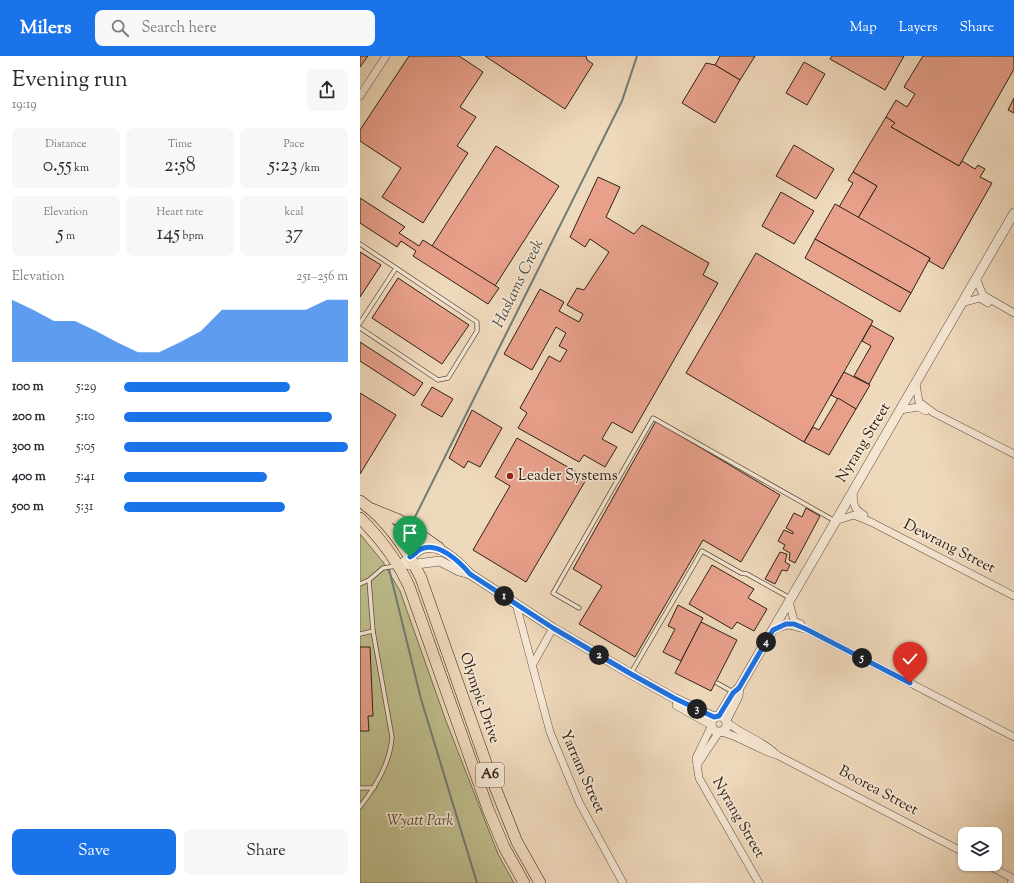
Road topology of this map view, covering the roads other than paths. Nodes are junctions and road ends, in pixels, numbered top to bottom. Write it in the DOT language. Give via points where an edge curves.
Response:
graph roads {
  1 [pos="386,56"];
  2 [pos="360,96"];
  3 [pos="1014,213"];
  4 [pos="360,244"];
  5 [pos="396,268"];
  6 [pos="976,278"];
  7 [pos="962,303"];
  8 [pos="998,305"];
  9 [pos="1014,313"];
  10 [pos="360,323"];
  11 [pos="360,328"];
  12 [pos="916,384"];
  13 [pos="900,410"];
  14 [pos="934,412"];
  15 [pos="1014,454"];
  16 [pos="853,490"];
  17 [pos="365,505"];
  18 [pos="360,518"];
  19 [pos="835,521"];
  20 [pos="871,522"];
  21 [pos="439,548"];
  22 [pos="412,561"];
  23 [pos="399,566"];
  24 [pos="470,574"];
  25 [pos="369,580"];
  26 [pos="360,584"];
  27 [pos="1014,596"];
  28 [pos="790,600"];
  29 [pos="516,604"];
  30 [pos="578,608"];
  31 [pos="553,628"];
  32 [pos="806,629"];
  33 [pos="773,630"];
  34 [pos="373,631"];
  35 [pos="360,634"];
  36 [pos="532,664"];
  37 [pos="631,674"];
  38 [pos="717,683"];
  39 [pos="736,690"];
  40 [pos="719,724"];
  41 [pos="1014,737"];
  42 [pos="777,755"];
  43 [pos="360,788"];
  44 [pos="374,788"];
  45 [pos="360,807"];
  46 [pos="958,849"];
  47 [pos="999,871"];
  48 [pos="1014,879"];
  49 [pos="524,883"];
  50 [pos="540,883"];
  51 [pos="623,883"];
  52 [pos="759,883"];
  53 [pos="1012,883"];
  1 -- 2 [label="street"];
  3 -- 6 [label="street, Nyrang Street"];
  4 -- 5 [label="lane"];
  5 -- 10 [label="lane"];
  5 -- 11 [label="lane" via="477,322 477,331 448,378 438,380"];
  6 -- 7 [label="street, Nyrang Street"];
  6 -- 8 [label="street" via="983,295"];
  7 -- 8 [label="street" via="980,298"];
  7 -- 12 [label="street, Nyrang Street"];
  8 -- 9 [label="street"];
  12 -- 13 [label="street, Nyrang Street"];
  12 -- 14 [label="street" via="919,402"];
  13 -- 14 [label="street" via="918,407"];
  13 -- 16 [label="street, Nyrang Street"];
  14 -- 15 [label="street"];
  16 -- 19 [label="street, Nyrang Street"];
  16 -- 20 [label="street, Dewrang Street" via="854,507"];
  17 -- 21 [label="highway" via="399,520"];
  17 -- 22 [label="highway, A6"];
  18 -- 23 [label="highway, A6"];
  19 -- 20 [label="street, Dewrang Street" via="854,515"];
  19 -- 28 [label="street, Nyrang Street"];
  19 -- 30 [label="lane" via="653,418 553,593"];
  20 -- 27 [label="street, Dewrang Street"];
  21 -- 22 [label="street, Boorea Street" via="422,549"];
  21 -- 24 [label="street, Boorea Street" via="463,565"];
  22 -- 23 [label="street, Boorea Street"];
  22 -- 24 [label="street, Boorea Street" via="440,561"];
  22 -- 50 [label="highway, Olympic Drive / A6" via="421,578 491,777 517,842"];
  23 -- 25 [label="lane" via="383,568"];
  23 -- 49 [label="highway, Olympic Drive / A6" via="408,584 488,809 504,848"];
  24 -- 29 [label="street, Boorea Street"];
  25 -- 26 [label="lane"];
  25 -- 34 [label="lane"];
  28 -- 32 [label="street" via="794,621"];
  28 -- 33 [label="street, Nyrang Street"];
  28 -- 37 [label="lane" via="702,551"];
  29 -- 31 [label="street, Boorea Street"];
  29 -- 36 [label="street, Yarram Street"];
  31 -- 36 [label="street"];
  31 -- 37 [label="street, Boorea Street"];
  32 -- 33 [label="street" via="786,624"];
  32 -- 41 [label="street"];
  33 -- 39 [label="street, Nyrang Street"];
  34 -- 35 [label="lane"];
  34 -- 44 [label="lane" via="392,737 381,776"];
  36 -- 51 [label="street, Yarram Street" via="550,732 579,802"];
  37 -- 40 [label="street, Boorea Street"];
  38 -- 39 [label="lane"];
  39 -- 40 [label="street, Nyrang Street"];
  40 -- 42 [label="street, Boorea Street" via="734,735"];
  40 -- 42 [label="street, Boorea Street" via="735,729"];
  40 -- 52 [label="street, Nyrang Street" via="697,765 699,778"];
  42 -- 46 [label="street, Boorea Street"];
  43 -- 44 [label="lane"];
  44 -- 45 [label="lane"];
  47 -- 48 [label="street"];
  48 -- 53 [label="street"];
}
